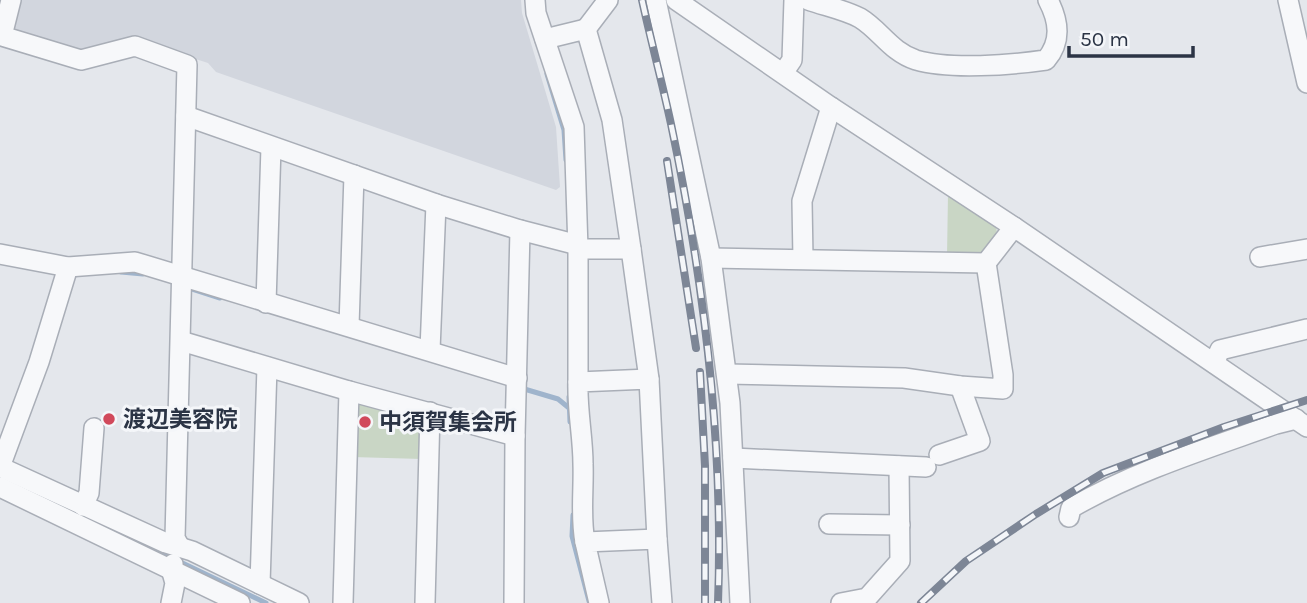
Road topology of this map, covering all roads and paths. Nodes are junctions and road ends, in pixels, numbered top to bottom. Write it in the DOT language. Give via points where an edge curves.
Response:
graph roads {
  1 [pos="11,0"];
  2 [pos="535,0"];
  3 [pos="608,0"];
  4 [pos="656,0"];
  5 [pos="676,0"];
  6 [pos="794,0"];
  7 [pos="808,0"];
  8 [pos="1048,0"];
  9 [pos="1288,0"];
  10 [pos="586,29"];
  11 [pos="1,36"];
  12 [pos="545,39"];
  13 [pos="783,73"];
  14 [pos="1307,83"];
  15 [pos="831,107"];
  16 [pos="186,116"];
  17 [pos="271,147"];
  18 [pos="354,175"];
  19 [pos="436,204"];
  20 [pos="1014,227"];
  21 [pos="520,230"];
  22 [pos="574,245"];
  23 [pos="631,248"];
  24 [pos="1307,249"];
  25 [pos="0,254"];
  26 [pos="1260,257"];
  27 [pos="711,258"];
  28 [pos="803,259"];
  29 [pos="986,264"];
  30 [pos="68,267"];
  31 [pos="181,283"];
  32 [pos="266,303"];
  33 [pos="349,326"];
  34 [pos="1307,329"];
  35 [pos="181,341"];
  36 [pos="430,351"];
  37 [pos="1214,363"];
  38 [pos="267,367"];
  39 [pos="727,374"];
  40 [pos="649,379"];
  41 [pos="578,382"];
  42 [pos="517,386"];
  43 [pos="960,386"];
  44 [pos="349,391"];
  45 [pos="430,412"];
  46 [pos="1301,423"];
  47 [pos="94,428"];
  48 [pos="515,436"];
  49 [pos="733,458"];
  50 [pos="899,466"];
  51 [pos="0,467"];
  52 [pos="0,487"];
  53 [pos="83,506"];
  54 [pos="1069,517"];
  55 [pos="829,524"];
  56 [pos="900,526"];
  57 [pos="657,539"];
  58 [pos="584,542"];
  59 [pos="175,559"];
  60 [pos="260,584"];
  61 [pos="171,603"];
  62 [pos="240,603"];
  63 [pos="299,603"];
  64 [pos="343,603"];
  65 [pos="425,603"];
  66 [pos="514,603"];
  67 [pos="599,603"];
  68 [pos="662,603"];
  69 [pos="740,603"];
  70 [pos="841,603"];
  1 -- 11 [label="street"];
  2 -- 12 [label="street"];
  3 -- 10 [label="street"];
  4 -- 27 [label="street"];
  5 -- 13 [label="street"];
  6 -- 13 [label="street" via="792,60"];
  7 -- 8 [label="street" via="860,19 891,47 915,59 941,64 1046,60 1055,50 1058,35"];
  9 -- 14 [label="street"];
  10 -- 12 [label="street"];
  10 -- 23 [label="street" via="612,120"];
  11 -- 16 [label="street" via="81,60 135,46 187,65"];
  12 -- 22 [label="street" via="574,127"];
  13 -- 15 [label="street"];
  15 -- 20 [label="street"];
  15 -- 28 [label="street" via="802,201"];
  16 -- 17 [label="street"];
  16 -- 31 [label="street"];
  17 -- 18 [label="street"];
  17 -- 32 [label="street"];
  18 -- 19 [label="street"];
  18 -- 33 [label="street"];
  19 -- 21 [label="street"];
  19 -- 36 [label="street"];
  20 -- 29 [label="street"];
  20 -- 37 [label="street"];
  21 -- 22 [label="street"];
  21 -- 42 [label="street"];
  22 -- 23 [label="street"];
  22 -- 41 [label="street"];
  23 -- 40 [label="street"];
  24 -- 26 [label="street"];
  25 -- 30 [label="street"];
  27 -- 28 [label="street"];
  27 -- 39 [label="street"];
  28 -- 29 [label="street"];
  29 -- 43 [label="street" via="1003,389"];
  30 -- 31 [label="street" via="135,262"];
  30 -- 51 [label="street"];
  31 -- 32 [label="street"];
  31 -- 35 [label="street"];
  32 -- 33 [label="street"];
  33 -- 36 [label="street"];
  34 -- 37 [label="street" via="1220,350"];
  35 -- 38 [label="street"];
  35 -- 59 [label="street"];
  36 -- 42 [label="street"];
  37 -- 46 [label="street"];
  38 -- 44 [label="street"];
  38 -- 60 [label="street"];
  39 -- 43 [label="street" via="904,378"];
  39 -- 49 [label="street"];
  40 -- 41 [label="street"];
  40 -- 57 [label="street"];
  41 -- 58 [label="street" via="573,432 583,461"];
  42 -- 48 [label="street"];
  43 -- 50 [label="street" via="980,441 933,461"];
  44 -- 45 [label="street"];
  44 -- 64 [label="street"];
  45 -- 48 [label="street"];
  45 -- 65 [label="street"];
  46 -- 54 [label="street" via="1276,424 1147,470 1071,508"];
  47 -- 53 [label="street" via="89,493"];
  48 -- 66 [label="street"];
  49 -- 50 [label="street"];
  49 -- 69 [label="street"];
  50 -- 56 [label="street"];
  51 -- 53 [label="street"];
  52 -- 59 [label="street"];
  53 -- 59 [label="street" via="166,543"];
  55 -- 56 [label="street"];
  56 -- 70 [label="street" via="900,561 867,598"];
  57 -- 58 [label="street"];
  57 -- 68 [label="street"];
  58 -- 67 [label="street"];
  59 -- 60 [label="street"];
  59 -- 61 [label="street"];
  59 -- 62 [label="street"];
  60 -- 63 [label="street"];
}
